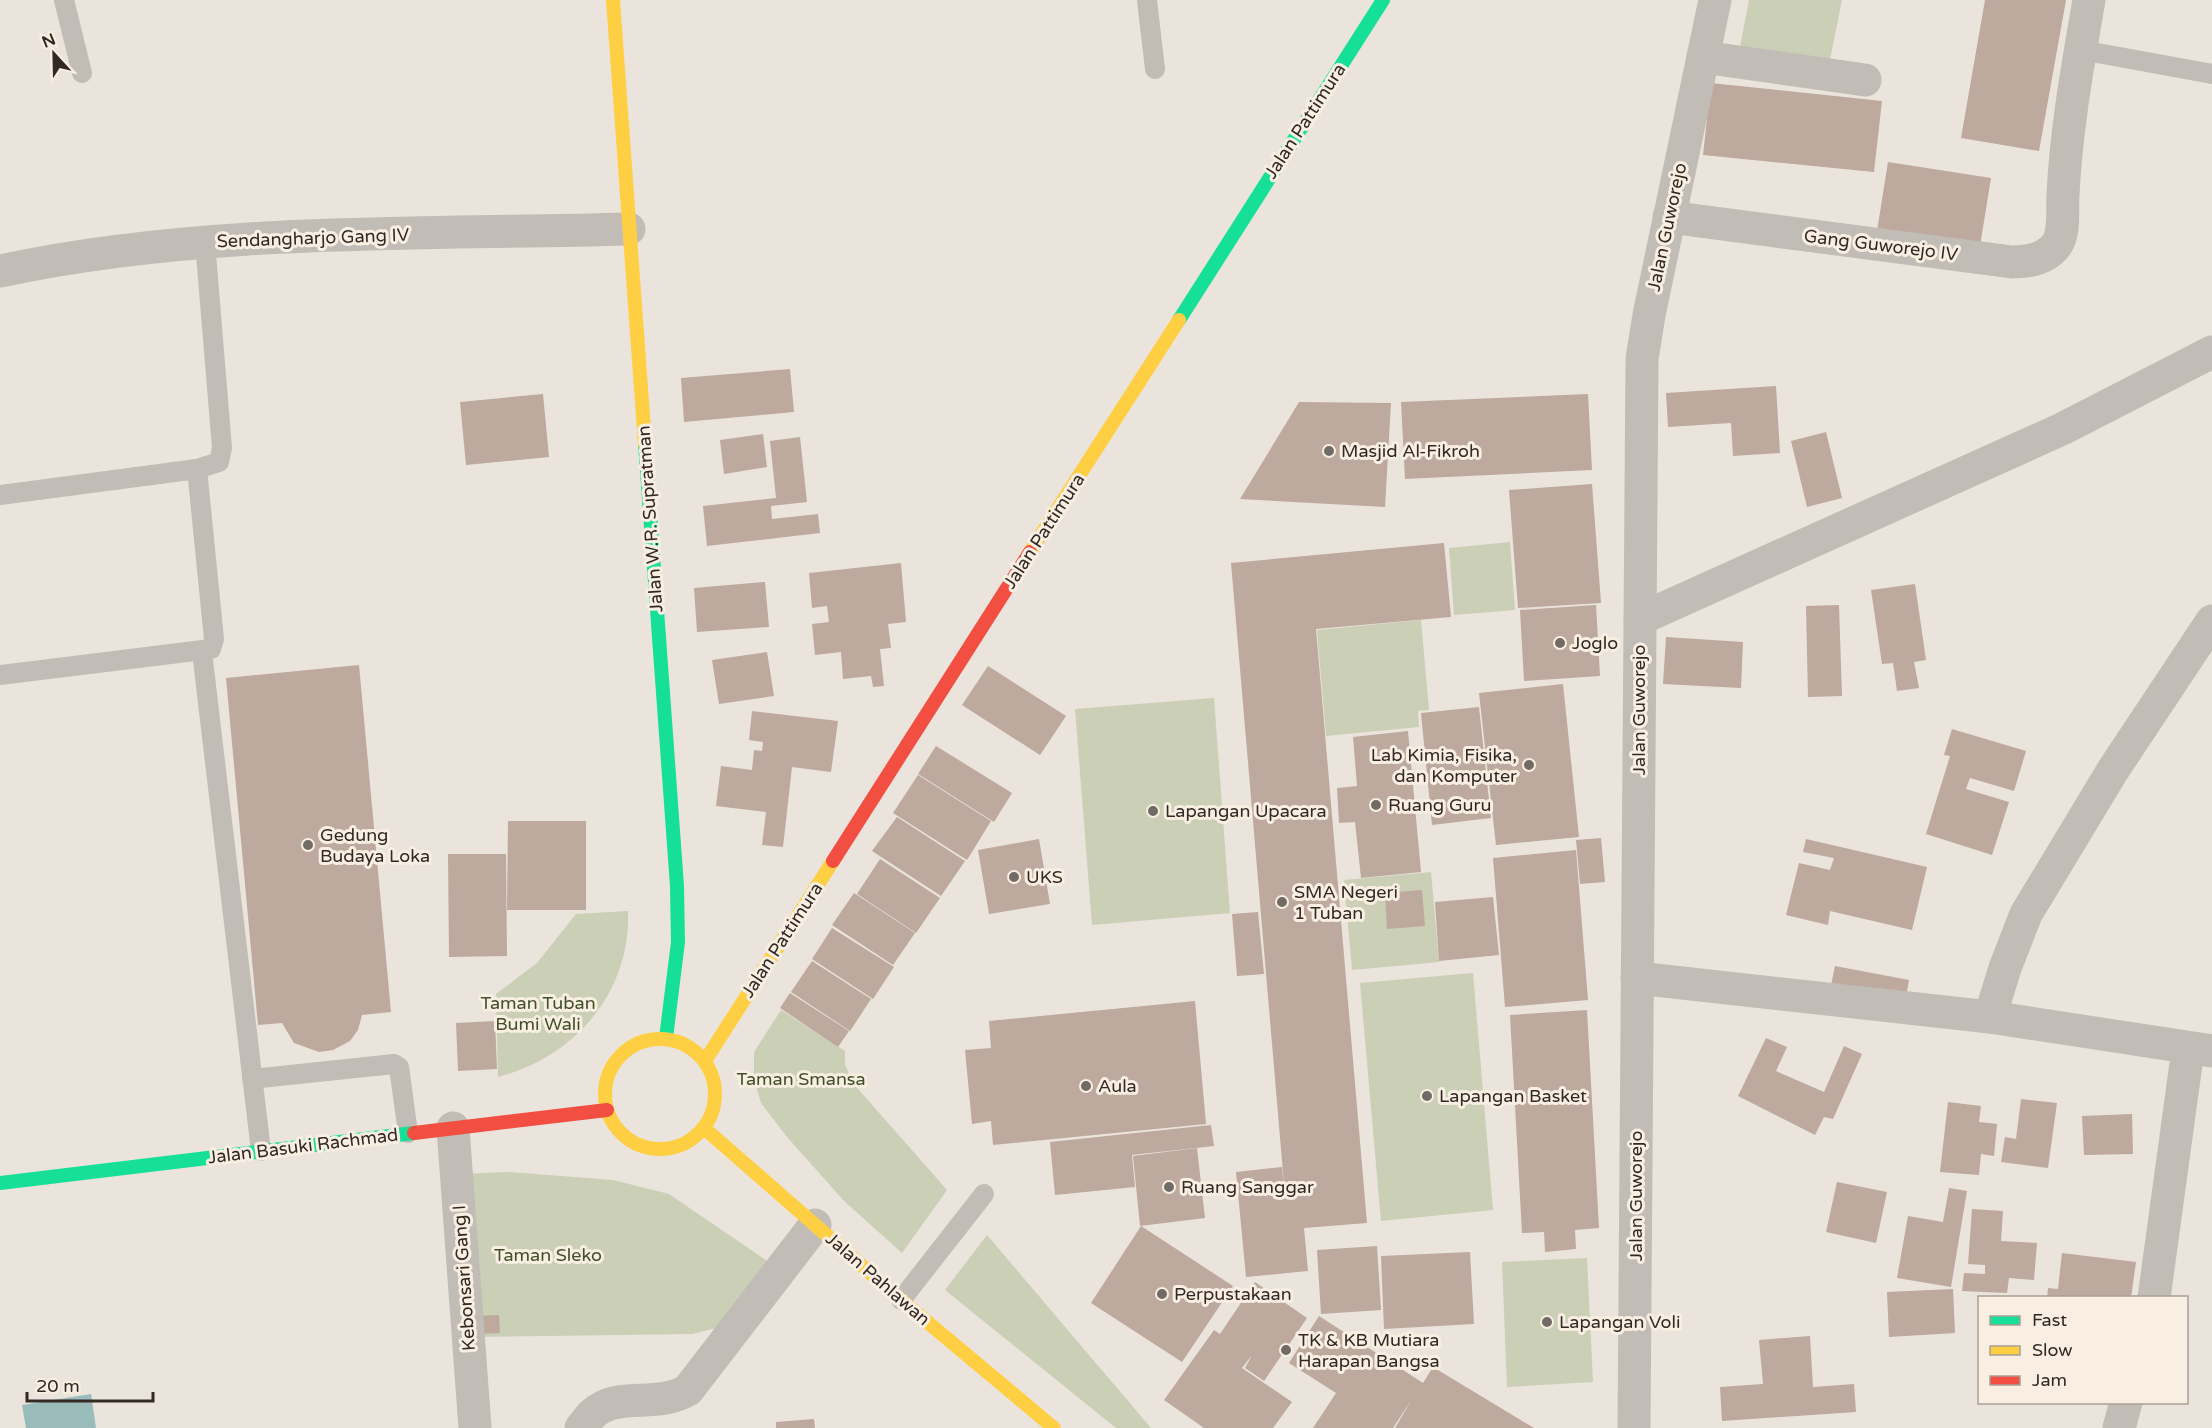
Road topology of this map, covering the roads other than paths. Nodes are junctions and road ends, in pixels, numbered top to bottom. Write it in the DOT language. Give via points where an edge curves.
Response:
graph roads {
  1 [pos="64,0"];
  2 [pos="613,0"];
  3 [pos="1147,0"];
  4 [pos="1383,0"];
  5 [pos="1715,0"];
  6 [pos="2089,0"];
  7 [pos="2080,50"];
  8 [pos="1703,57"];
  9 [pos="1155,69"];
  10 [pos="82,73"];
  11 [pos="2212,74"];
  12 [pos="1865,80"];
  13 [pos="1669,217"];
  14 [pos="629,229"];
  15 [pos="205,242"];
  16 [pos="0,271"];
  17 [pos="2212,352"];
  18 [pos="197,469"];
  19 [pos="0,495"];
  20 [pos="1640,619"];
  21 [pos="2212,621"];
  22 [pos="202,652"];
  23 [pos="0,675"];
  24 [pos="1637,978"];
  25 [pos="1990,1017"];
  26 [pos="666,1038"];
  27 [pos="2200,1050"];
  28 [pos="705,1061"];
  29 [pos="252,1079"];
  30 [pos="607,1110"];
  31 [pos="453,1128"];
  32 [pos="704,1128"];
  33 [pos="408,1133"];
  34 [pos="261,1151"];
  35 [pos="0,1183"];
  36 [pos="984,1194"];
  37 [pos="815,1225"];
  38 [pos="2154,1296"];
  39 [pos="901,1300"];
  40 [pos="2125,1404"];
  41 [pos="475,1428"];
  42 [pos="581,1428"];
  43 [pos="1054,1428"];
  44 [pos="1634,1428"];
  45 [pos="2119,1428"];
  1 -- 10 [label="lane"];
  2 -- 14 [label="street, Jalan W.R. Supratman"];
  3 -- 9 [label="lane"];
  4 -- 28 [label="street, Jalan Pattimura"];
  5 -- 8 [label="street, Jalan Guworejo"];
  6 -- 7 [label="street, Gang Guworejo IV"];
  7 -- 11 [label="lane"];
  7 -- 13 [label="street, Gang Guworejo IV" via="2059,242 2032,261 2012,262"];
  8 -- 12 [label="street"];
  8 -- 13 [label="street, Jalan Guworejo"];
  13 -- 20 [label="street, Jalan Guworejo" via="1642,359"];
  14 -- 15 [label="street, Sendangharjo Gang IV"];
  14 -- 26 [label="street, Jalan W.R. Supratman" via="678,895 678,942"];
  15 -- 16 [label="street, Sendangharjo Gang IV" via="86,255"];
  15 -- 18 [label="lane" via="222,454 216,465"];
  17 -- 20 [label="street" via="2062,429"];
  18 -- 19 [label="lane"];
  18 -- 22 [label="lane" via="214,639 211,649"];
  20 -- 24 [label="street, Jalan Guworejo"];
  21 -- 25 [label="street" via="2113,770 2026,914"];
  22 -- 23 [label="lane"];
  22 -- 29 [label="lane"];
  24 -- 25 [label="street"];
  24 -- 44 [label="street, Jalan Guworejo"];
  25 -- 27 [label="street"];
  26 -- 28 [label="street" via="694,1049"];
  26 -- 30 [label="street" via="648,1040 617,1058 604,1092"];
  27 -- 38 [label="street"];
  28 -- 32 [label="street" via="714,1077 716,1095 713,1113"];
  29 -- 33 [label="lane" via="394,1064 399,1067"];
  29 -- 34 [label="lane"];
  30 -- 31 [label="street, Jalan Basuki Rachmad"];
  30 -- 32 [label="street" via="614,1125 641,1146 675,1147"];
  31 -- 33 [label="street, Jalan Basuki Rachmad"];
  31 -- 41 [label="street, Kebonsari Gang I"];
  32 -- 37 [label="street, Jalan Pahlawan"];
  33 -- 34 [label="street, Jalan Basuki Rachmad"];
  34 -- 35 [label="street, Jalan Basuki Rachmad"];
  36 -- 39 [label="lane"];
  37 -- 39 [label="street, Jalan Pahlawan"];
  37 -- 42 [label="street" via="688,1390 664,1399 607,1405"];
  39 -- 43 [label="street, Jalan Pahlawan"];
  40 -- 45 [label="street"];
}
